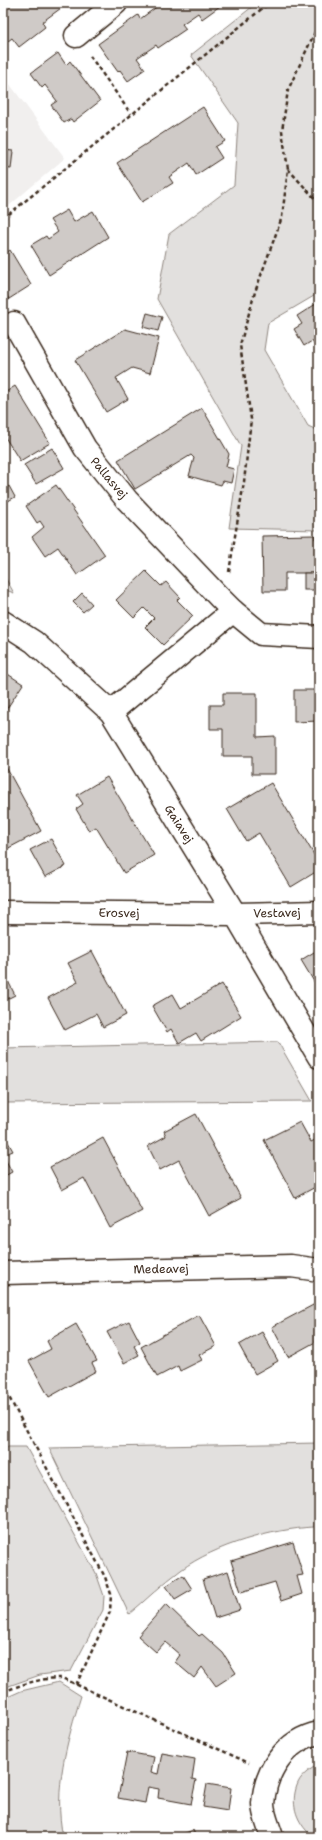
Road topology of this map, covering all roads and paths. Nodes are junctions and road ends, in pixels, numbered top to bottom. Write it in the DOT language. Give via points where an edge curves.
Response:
graph roads {
  1 [pos="116,3"];
  2 [pos="269,3"];
  3 [pos="319,14"];
  4 [pos="76,36"];
  5 [pos="131,114"];
  6 [pos="288,169"];
  7 [pos="319,203"];
  8 [pos="3,219"];
  9 [pos="14,324"];
  10 [pos="228,606"];
  11 [pos="3,622"];
  12 [pos="319,637"];
  13 [pos="111,712"];
  14 [pos="3,912"];
  15 [pos="319,912"];
  16 [pos="235,914"];
  17 [pos="319,1057"];
  18 [pos="319,1270"];
  19 [pos="3,1273"];
  20 [pos="3,1386"];
  21 [pos="76,1684"];
  22 [pos="3,1692"];
  23 [pos="319,1733"];
  24 [pos="269,1772"];
  25 [pos="272,1837"];
  1 -- 4 [label="street"];
  2 -- 5 [label="path"];
  3 -- 6 [label="path" via="315,32 288,90 282,131"];
  4 -- 5 [label="path"];
  5 -- 8 [label="path"];
  6 -- 7 [label="path"];
  6 -- 10 [label="path" via="282,217 255,292 240,345 251,419"];
  9 -- 10 [label="street, Pallasvej" via="85,448 127,500"];
  10 -- 12 [label="street, Pallasvej" via="261,634"];
  10 -- 13 [label="street"];
  11 -- 13 [label="street, Gaiavej" via="34,642"];
  13 -- 16 [label="street, Gaiavej"];
  14 -- 16 [label="street, Erosvej"];
  15 -- 16 [label="street, Vestavej"];
  16 -- 17 [label="street, Gaiavej"];
  18 -- 19 [label="street, Medeavej" via="291,1266"];
  20 -- 21 [label="path" via="105,1577 111,1594 110,1612"];
  21 -- 22 [label="path" via="62,1678 46,1678 30,1681"];
  21 -- 24 [label="path"];
  23 -- 24 [label="street" via="309,1735 285,1750"];
  24 -- 25 [label="street" via="263,1805"];
}
